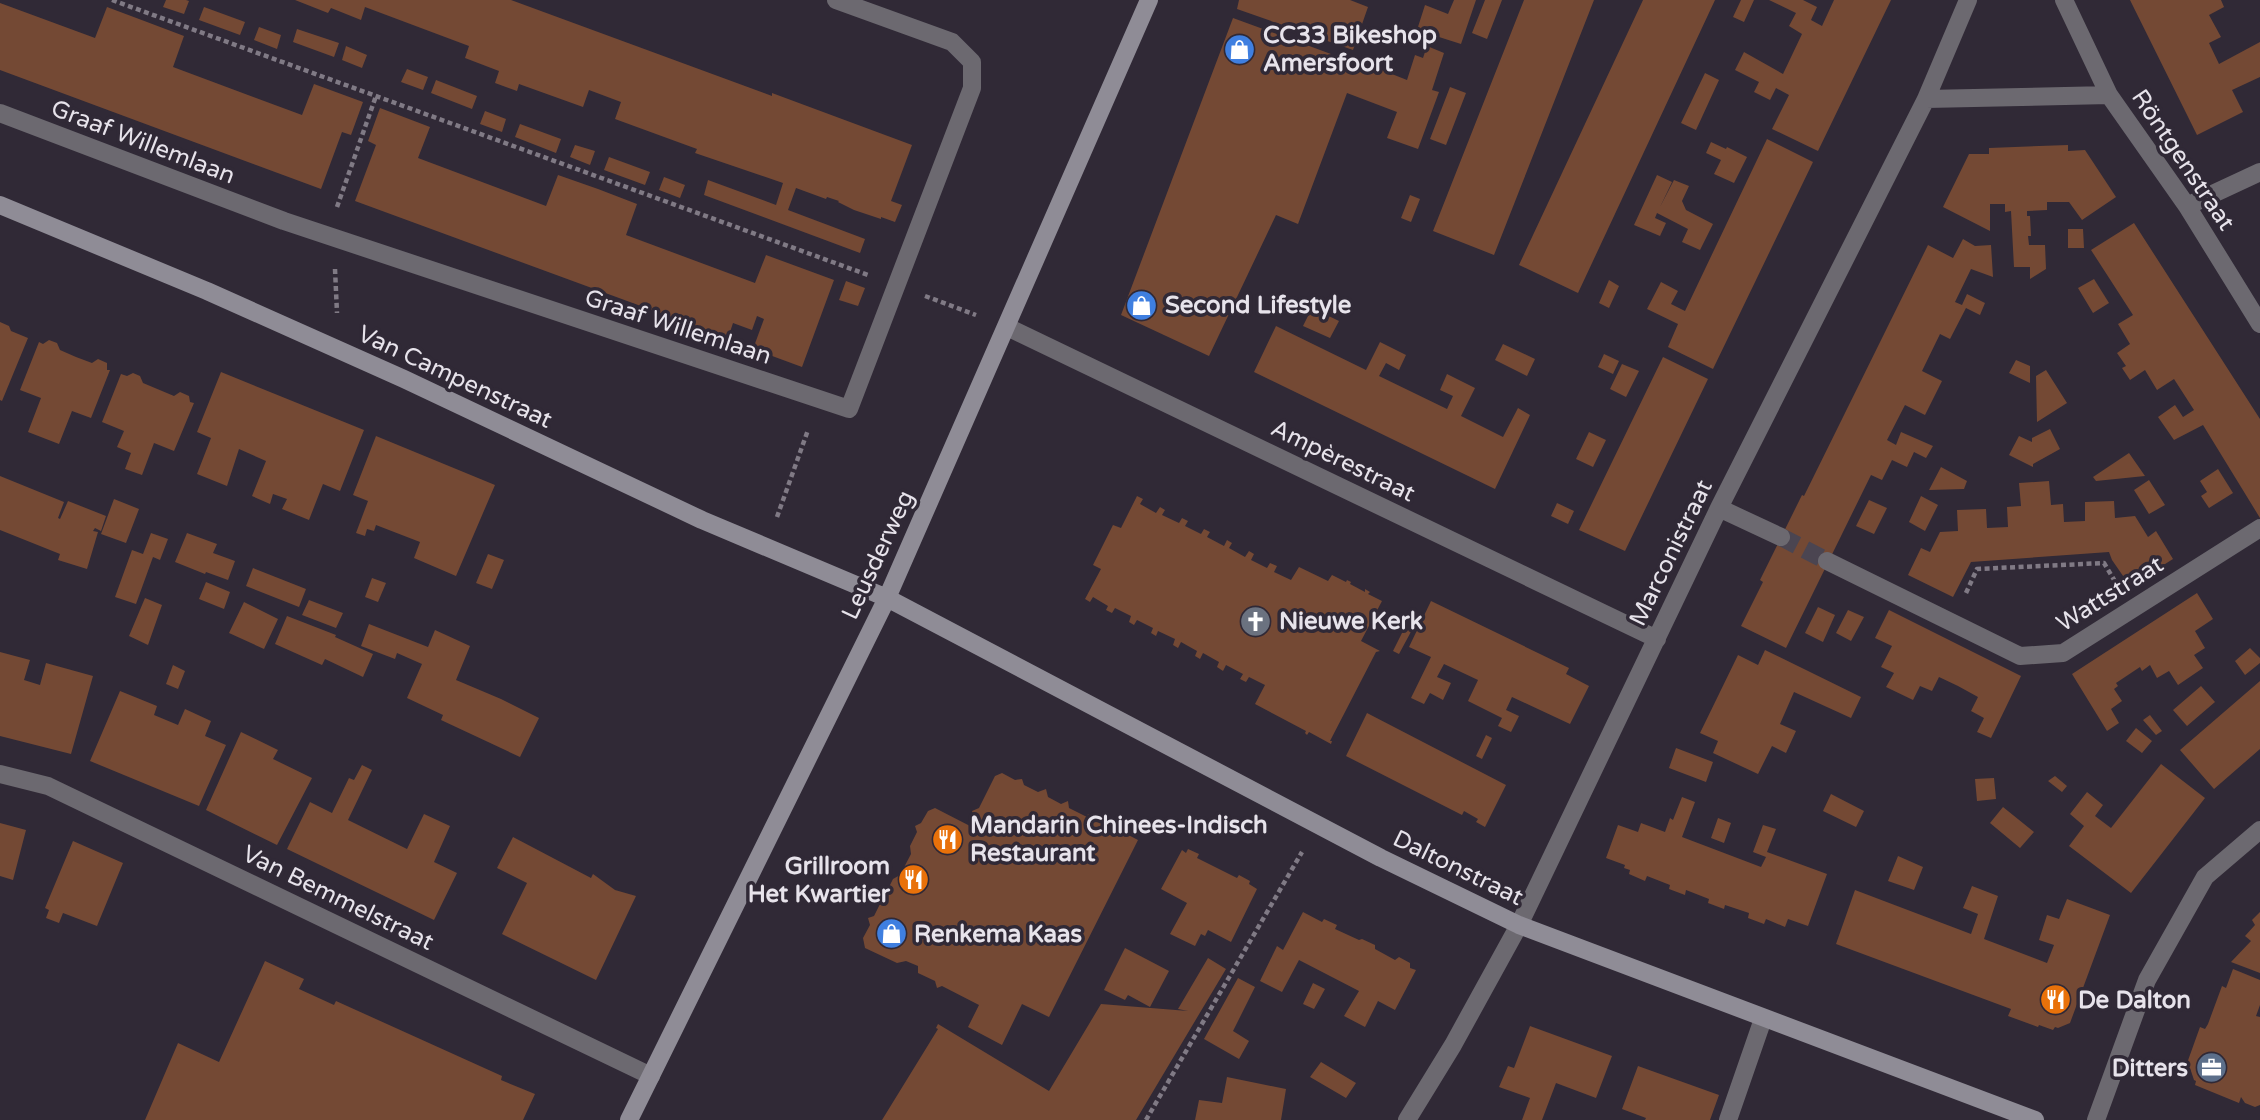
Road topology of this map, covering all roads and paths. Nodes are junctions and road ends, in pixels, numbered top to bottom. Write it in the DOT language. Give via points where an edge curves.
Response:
graph roads {
  1 [pos="112,0"];
  2 [pos="836,0"];
  3 [pos="1149,0"];
  4 [pos="1968,0"];
  5 [pos="2064,0"];
  6 [pos="2109,95"];
  7 [pos="376,96"];
  8 [pos="1926,99"];
  9 [pos="0,113"];
  10 [pos="2260,172"];
  11 [pos="0,205"];
  12 [pos="2187,206"];
  13 [pos="327,236"];
  14 [pos="896,285"];
  15 [pos="2260,324"];
  16 [pos="1007,327"];
  17 [pos="339,350"];
  18 [pos="820,400"];
  19 [pos="1719,508"];
  20 [pos="2260,528"];
  21 [pos="1781,537"];
  22 [pos="766,547"];
  23 [pos="1827,561"];
  24 [pos="887,598"];
  25 [pos="2133,609"];
  26 [pos="1953,623"];
  27 [pos="1657,639"];
  28 [pos="0,774"];
  29 [pos="1318,824"];
  30 [pos="2260,830"];
  31 [pos="1520,925"];
  32 [pos="1763,1018"];
  33 [pos="651,1076"];
  34 [pos="629,1120"];
  35 [pos="1146,1120"];
  36 [pos="1407,1120"];
  37 [pos="1728,1120"];
  38 [pos="2035,1120"];
  39 [pos="2096,1120"];
  1 -- 7 [label="path"];
  2 -- 14 [label="street, Graaf Willemlaan" via="952,42 972,62 972,88"];
  3 -- 16 [label="street, Leusderweg"];
  4 -- 8 [label="street, Marconistraat"];
  5 -- 6 [label="street, Röntgenstraat"];
  6 -- 8 [label="street, Röntgenstraat"];
  6 -- 12 [label="street, Röntgenstraat"];
  7 -- 13 [label="path"];
  7 -- 14 [label="path"];
  8 -- 19 [label="street, Marconistraat"];
  9 -- 13 [label="street, Graaf Willemlaan"];
  10 -- 12 [label="street"];
  11 -- 17 [label="street, Van Campenstraat"];
  12 -- 15 [label="street, Röntgenstraat"];
  13 -- 17 [label="path" via="335,269"];
  13 -- 18 [label="street, Graaf Willemlaan"];
  14 -- 16 [label="path"];
  14 -- 18 [label="street, Graaf Willemlaan" via="849,409"];
  16 -- 24 [label="street, Leusderweg"];
  16 -- 27 [label="street, Ampèrestraat"];
  17 -- 22 [label="street, Van Campenstraat"];
  18 -- 22 [label="path"];
  19 -- 21 [label="street"];
  19 -- 27 [label="street, Marconistraat"];
  20 -- 25 [label="street, Wattstraat"];
  22 -- 24 [label="street, Van Campenstraat"];
  23 -- 26 [label="street, Wattstraat"];
  24 -- 29 [label="street, Daltonstraat"];
  24 -- 33 [label="street, Leusderweg"];
  25 -- 26 [label="street, Wattstraat" via="2063,653 2020,656"];
  25 -- 26 [label="path" via="2104,563 1977,569"];
  27 -- 31 [label="street, Marconistraat"];
  28 -- 33 [label="street, Van Bemmelstraat" via="48,786"];
  29 -- 31 [label="street, Daltonstraat"];
  29 -- 35 [label="path"];
  30 -- 39 [label="street" via="2205,877 2147,980"];
  31 -- 32 [label="street, Daltonstraat"];
  31 -- 36 [label="street, Marconistraat"];
  32 -- 37 [label="street"];
  32 -- 38 [label="street, Daltonstraat"];
  33 -- 34 [label="street, Leusderweg"];
}
